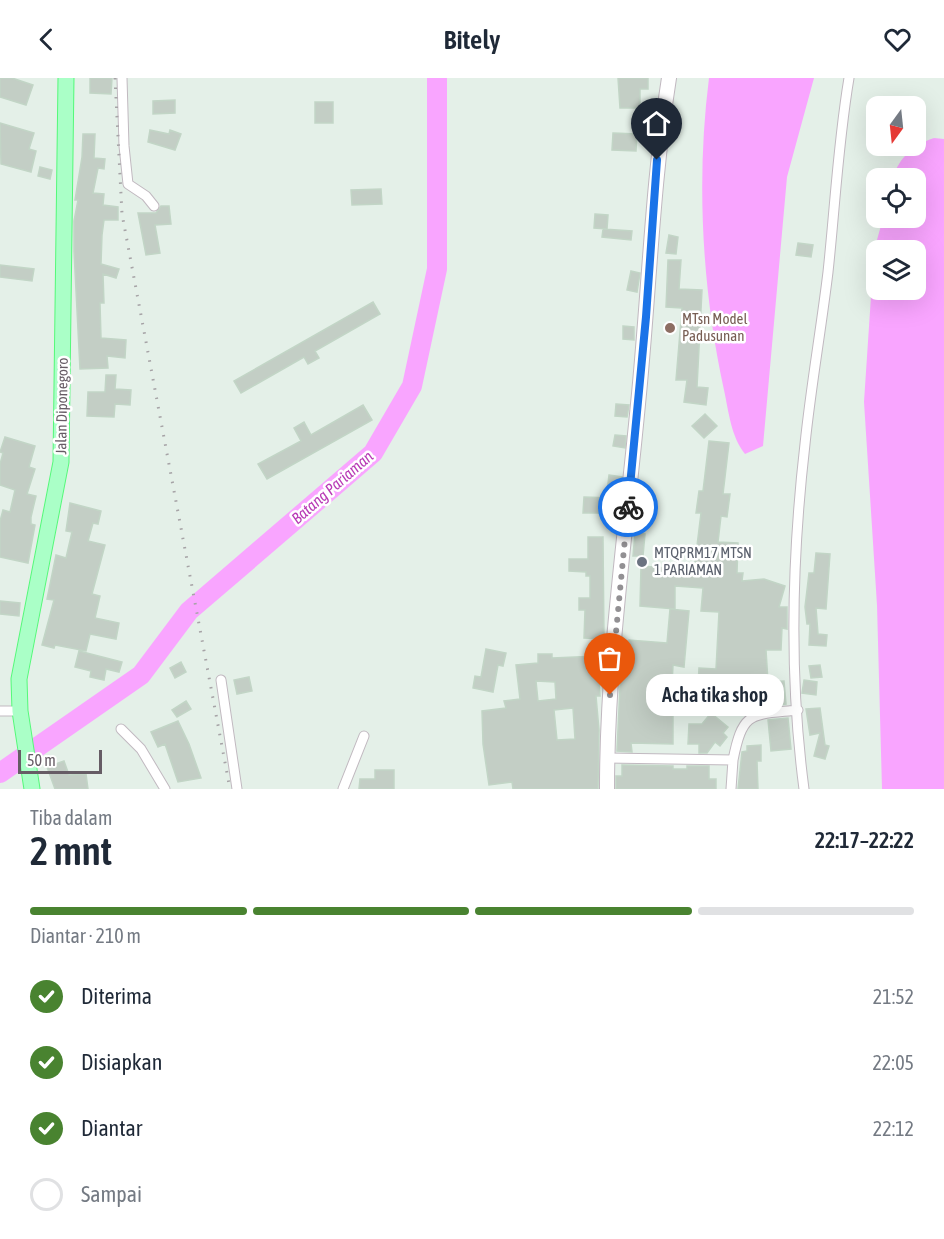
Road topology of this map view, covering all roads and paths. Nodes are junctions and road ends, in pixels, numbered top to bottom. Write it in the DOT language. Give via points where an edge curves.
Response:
graph roads {
  1 [pos="66,78"];
  2 [pos="122,78"];
  3 [pos="669,78"];
  4 [pos="849,78"];
  5 [pos="154,206"];
  6 [pos="221,680"];
  7 [pos="798,710"];
  8 [pos="0,711"];
  9 [pos="20,711"];
  10 [pos="121,729"];
  11 [pos="364,735"];
  12 [pos="607,758"];
  13 [pos="733,760"];
  14 [pos="32,789"];
  15 [pos="165,789"];
  16 [pos="237,789"];
  17 [pos="343,789"];
  18 [pos="607,789"];
  19 [pos="731,789"];
  20 [pos="804,789"];
  1 -- 9 [label="main road, Jalan Diponegoro" via="61,462 21,664"];
  2 -- 5 [label="street" via="128,184"];
  3 -- 12 [label="street" via="655,178 646,317 614,634"];
  4 -- 7 [label="street" via="804,447 797,548"];
  6 -- 16 [label="street"];
  7 -- 13 [label="street" via="751,717 740,730"];
  7 -- 20 [label="street"];
  8 -- 9 [label="street"];
  9 -- 14 [label="main road, Jalan Diponegoro"];
  10 -- 15 [label="street" via="141,749"];
  11 -- 17 [label="street"];
  12 -- 13 [label="street"];
  12 -- 18 [label="street"];
  13 -- 19 [label="street"];
}
